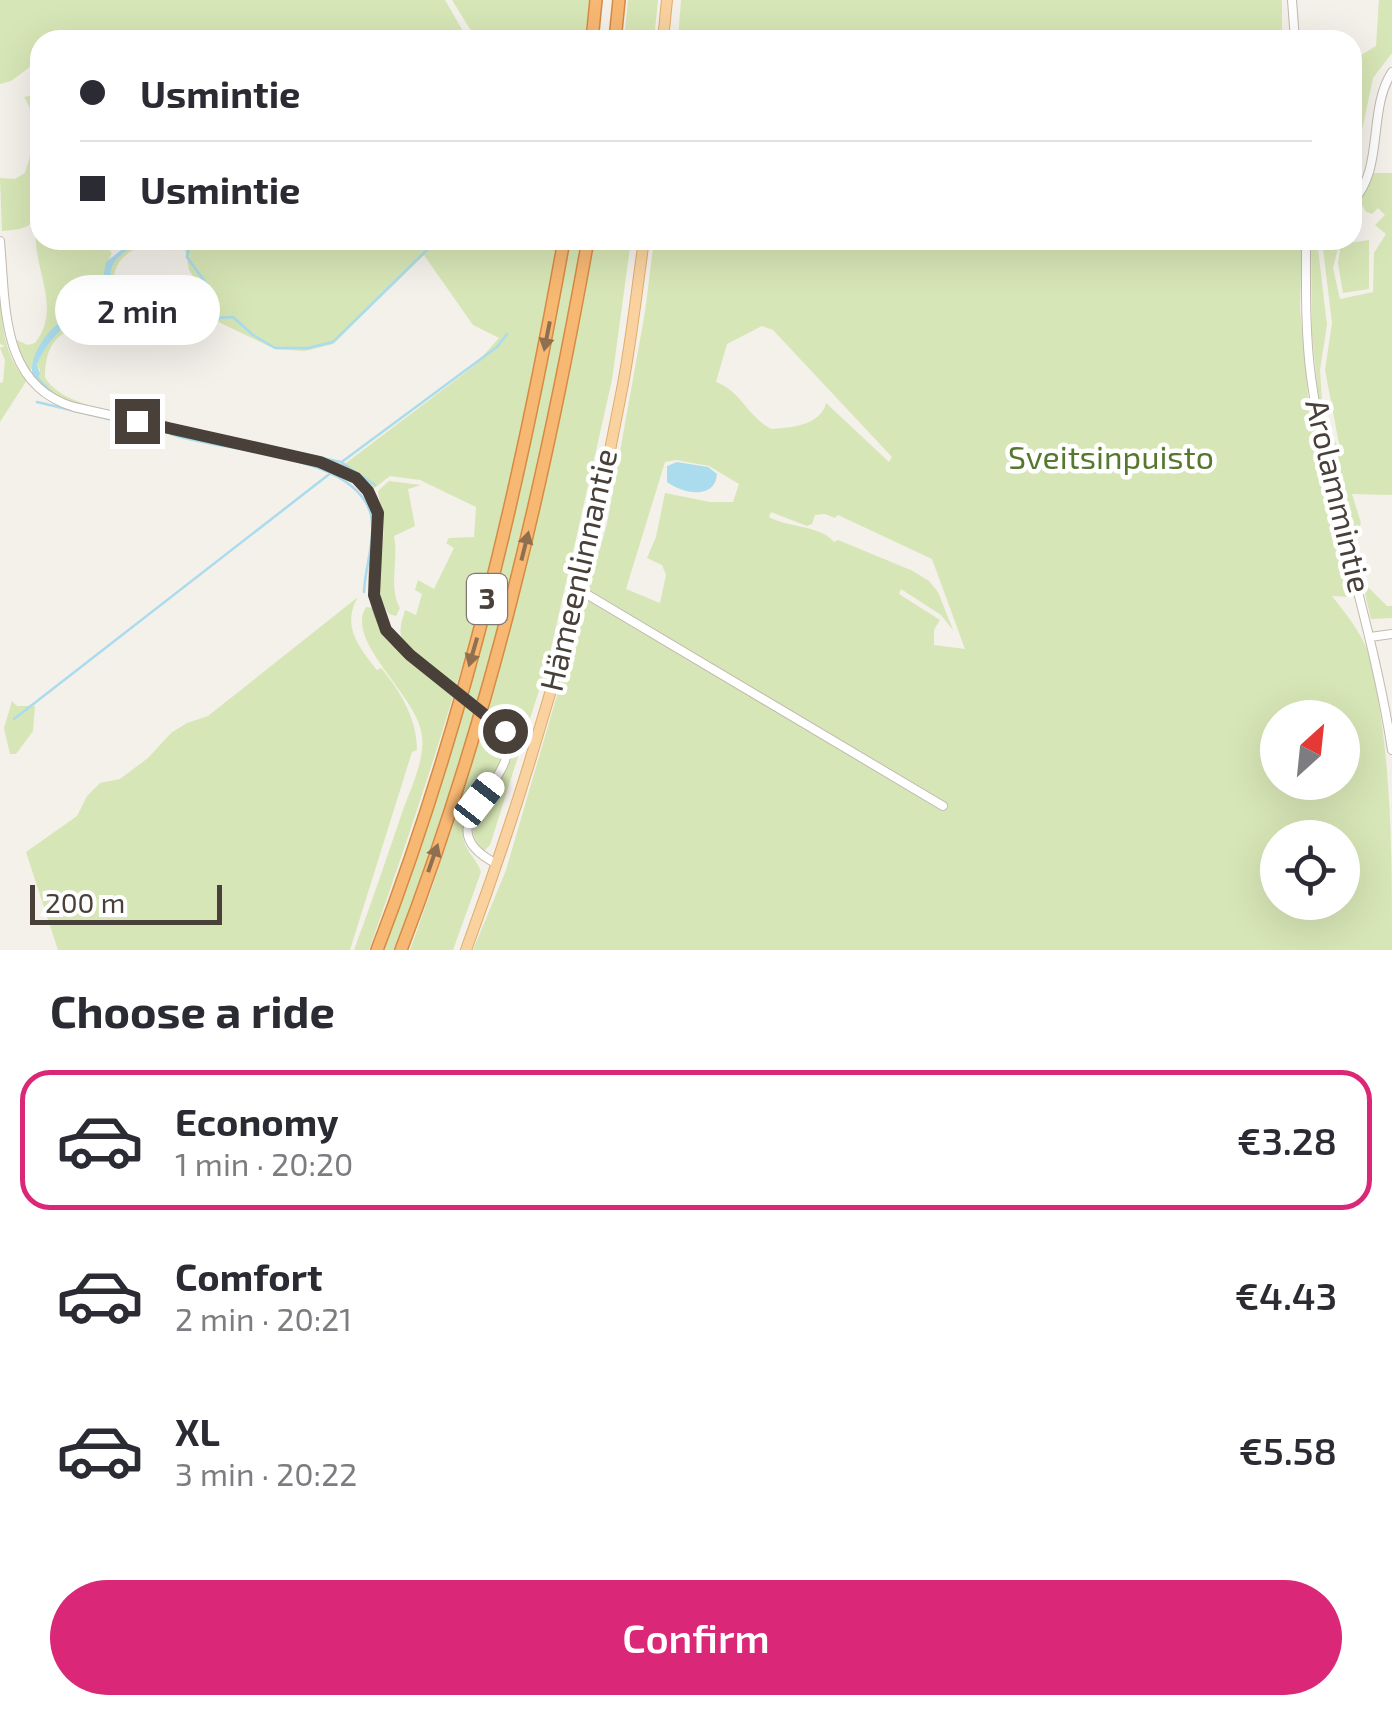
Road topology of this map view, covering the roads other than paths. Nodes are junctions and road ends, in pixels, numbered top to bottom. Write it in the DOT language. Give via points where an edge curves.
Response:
graph roads {
  1 [pos="596,0"];
  2 [pos="620,0"];
  3 [pos="667,0"];
  4 [pos="1292,0"];
  5 [pos="593,30"];
  6 [pos="617,30"];
  7 [pos="664,30"];
  8 [pos="1294,30"];
  9 [pos="1392,72"];
  10 [pos="1362,182"];
  11 [pos="0,241"];
  12 [pos="562,250"];
  13 [pos="586,250"];
  14 [pos="643,250"];
  15 [pos="1306,250"];
  16 [pos="578,590"];
  17 [pos="1392,634"];
  18 [pos="1370,637"];
  19 [pos="1392,750"];
  20 [pos="944,806"];
  21 [pos="498,864"];
  22 [pos="376,950"];
  23 [pos="401,950"];
  24 [pos="466,950"];
  1 -- 5 [label="highway"];
  2 -- 6 [label="highway"];
  3 -- 7 [label="main road"];
  4 -- 8 [label="street"];
  9 -- 10 [label="street"];
  11 -- 21 [label="street, bridge" via="9,340 22,373 38,389 62,404 320,462 368,491 378,513 374,595 382,623 398,646 501,726 509,746 468,834 472,847"];
  12 -- 22 [label="highway, 3, one-way" via="476,642"];
  23 -- 13 [label="highway, 3, one-way" via="512,596"];
  14 -- 16 [label="main road, Hämeenlinnantie" via="624,382"];
  15 -- 18 [label="street, Arolammintie" via="1313,388"];
  16 -- 20 [label="street"];
  16 -- 21 [label="main road, Hämeenlinnantie"];
  17 -- 18 [label="street"];
  18 -- 19 [label="street, Arolammintie"];
  21 -- 24 [label="main road, Hämeenlinnantie"];
}
